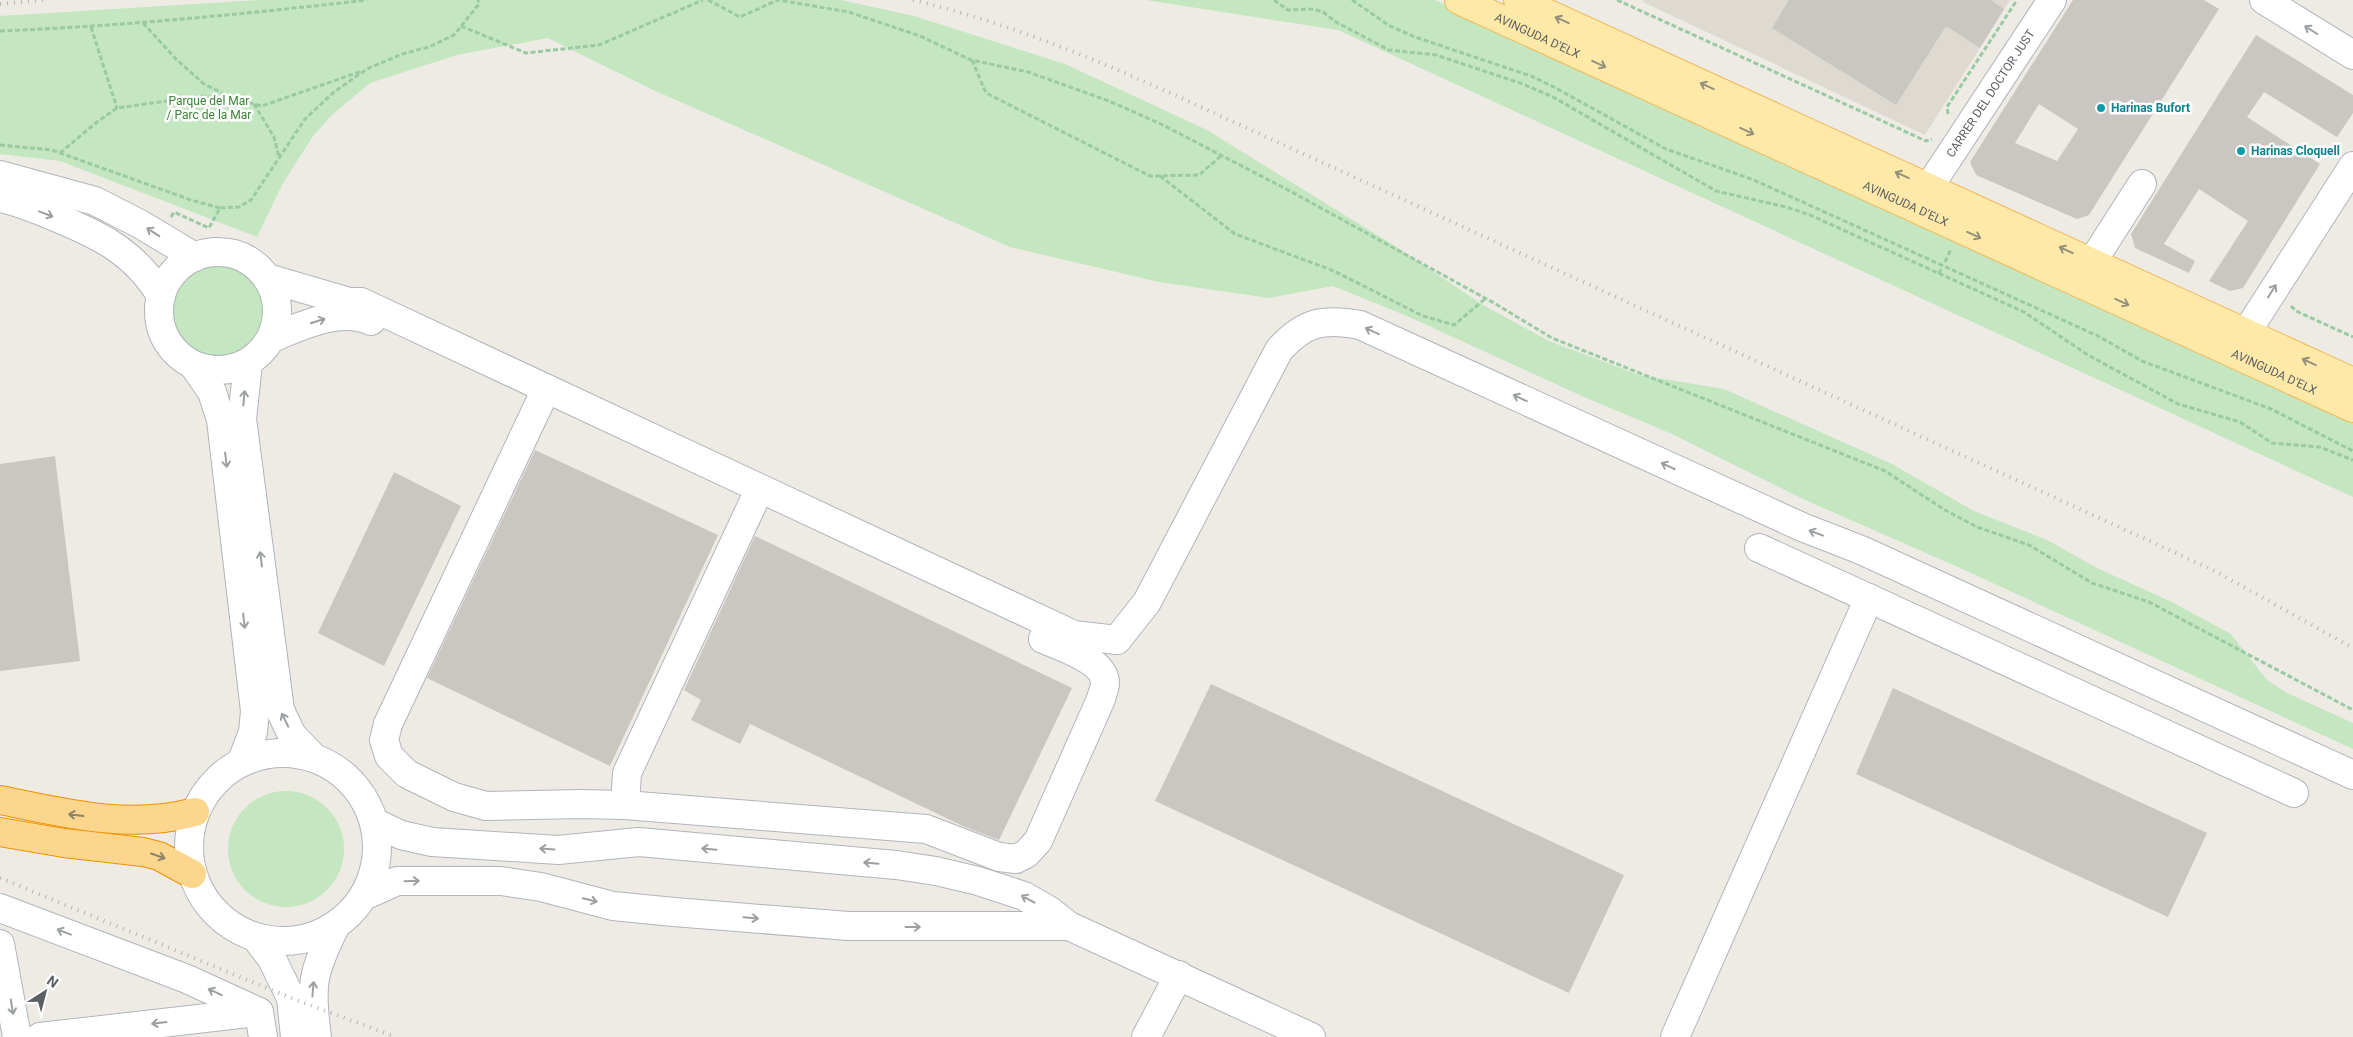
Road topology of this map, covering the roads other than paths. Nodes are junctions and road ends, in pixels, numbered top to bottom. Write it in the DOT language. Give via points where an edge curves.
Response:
graph roads {
  1 [pos="1459,0"];
  2 [pos="1518,0"];
  3 [pos="2052,0"];
  4 [pos="2264,0"];
  5 [pos="2353,55"];
  6 [pos="2353,166"];
  7 [pos="0,175"];
  8 [pos="2142,184"];
  9 [pos="1929,187"];
  10 [pos="0,198"];
  11 [pos="195,257"];
  12 [pos="2092,262"];
  13 [pos="267,278"];
  14 [pos="161,296"];
  15 [pos="359,311"];
  16 [pos="2246,333"];
  17 [pos="272,338"];
  18 [pos="248,363"];
  19 [pos="194,366"];
  20 [pos="2353,382"];
  21 [pos="540,402"];
  22 [pos="2353,408"];
  23 [pos="753,503"];
  24 [pos="1759,548"];
  25 [pos="1869,598"];
  26 [pos="314,758"];
  27 [pos="242,761"];
  28 [pos="2353,775"];
  29 [pos="2294,793"];
  30 [pos="0,800"];
  31 [pos="625,805"];
  32 [pos="195,812"];
  33 [pos="374,822"];
  34 [pos="0,832"];
  35 [pos="192,874"];
  36 [pos="366,894"];
  37 [pos="0,908"];
  38 [pos="1069,926"];
  39 [pos="335,927"];
  40 [pos="256,938"];
  41 [pos="0,944"];
  42 [pos="1179,975"];
  43 [pos="261,1024"];
  44 [pos="16,1037"];
  45 [pos="40,1037"];
  46 [pos="295,1037"];
  47 [pos="316,1037"];
  48 [pos="1146,1037"];
  49 [pos="1311,1037"];
  50 [pos="1675,1037"];
  1 -- 22 [label="main road, AVINGUDA D'ELX, one-way"];
  9 -- 2 [label="main road, AVINGUDA D'ELX, one-way"];
  3 -- 9 [label="street, CARRER DEL DOCTOR JUST"];
  5 -- 4 [label="street, one-way"];
  16 -- 6 [label="street, one-way"];
  11 -- 7 [label="street, one-way" via="95,201"];
  8 -- 12 [label="street"];
  12 -- 9 [label="main road, AVINGUDA D'ELX, one-way"];
  10 -- 14 [label="street, one-way" via="64,221 119,248 136,262"];
  11 -- 13 [label="street" via="208,253 235,255 258,268"];
  11 -- 14 [label="street" via="173,272"];
  12 -- 16 [label="main road, AVINGUDA D'ELX"];
  13 -- 15 [label="street"];
  13 -- 17 [label="street" via="276,297 277,318"];
  14 -- 19 [label="street" via="159,317 165,337 173,349"];
  17 -- 15 [label="street, one-way" via="324,319 348,317"];
  15 -- 21 [label="street"];
  28 -- 15 [label="street, one-way" via="1360,325 1338,321 1314,324 1294,334 1279,350 1147,602 1117,640 1074,635 424,330 361,302"];
  20 -- 16 [label="main road, AVINGUDA D'ELX, one-way"];
  17 -- 18 [label="street"];
  18 -- 19 [label="street" via="222,370"];
  26 -- 18 [label="street, one-way" via="292,735 280,710 242,419"];
  19 -- 27 [label="street, one-way" via="212,392 221,420 255,711 253,732"];
  21 -- 23 [label="street"];
  21 -- 31 [label="street" via="388,724 384,740 389,756 408,774 454,797 486,806"];
  23 -- 31 [label="street" via="627,773"];
  23 -- 31 [label="street" via="1092,661 1100,669 1105,682 1101,698 1038,841 1016,859 999,857 926,829"];
  24 -- 25 [label="street"];
  25 -- 29 [label="street"];
  25 -- 50 [label="street"];
  26 -- 27 [label="street" via="290,752"];
  26 -- 33 [label="street" via="341,772 362,794"];
  27 -- 32 [label="street" via="222,774 206,791"];
  32 -- 30 [label="highway, one-way" via="153,820 124,821 66,814"];
  32 -- 35 [label="street" via="188,842"];
  33 -- 36 [label="street" via="378,847 375,872"];
  38 -- 33 [label="street, one-way" via="1024,896 978,881 896,865 639,842 558,850 432,842 401,835"];
  34 -- 35 [label="highway, one-way" via="159,856"];
  35 -- 40 [label="street" via="205,902 228,924"];
  36 -- 38 [label="street, one-way" via="397,881 501,881 541,887 613,906 683,913 848,926"];
  36 -- 39 [label="street" via="347,918"];
  43 -- 37 [label="street, one-way" via="187,980"];
  38 -- 42 [label="street"];
  39 -- 40 [label="street" via="310,938 283,942"];
  47 -- 39 [label="street, one-way" via="313,1005 316,969"];
  40 -- 46 [label="street" via="276,966 291,998"];
  41 -- 44 [label="street, one-way"];
  42 -- 48 [label="street"];
  42 -- 49 [label="street"];
  43 -- 45 [label="street, one-way"];
}
